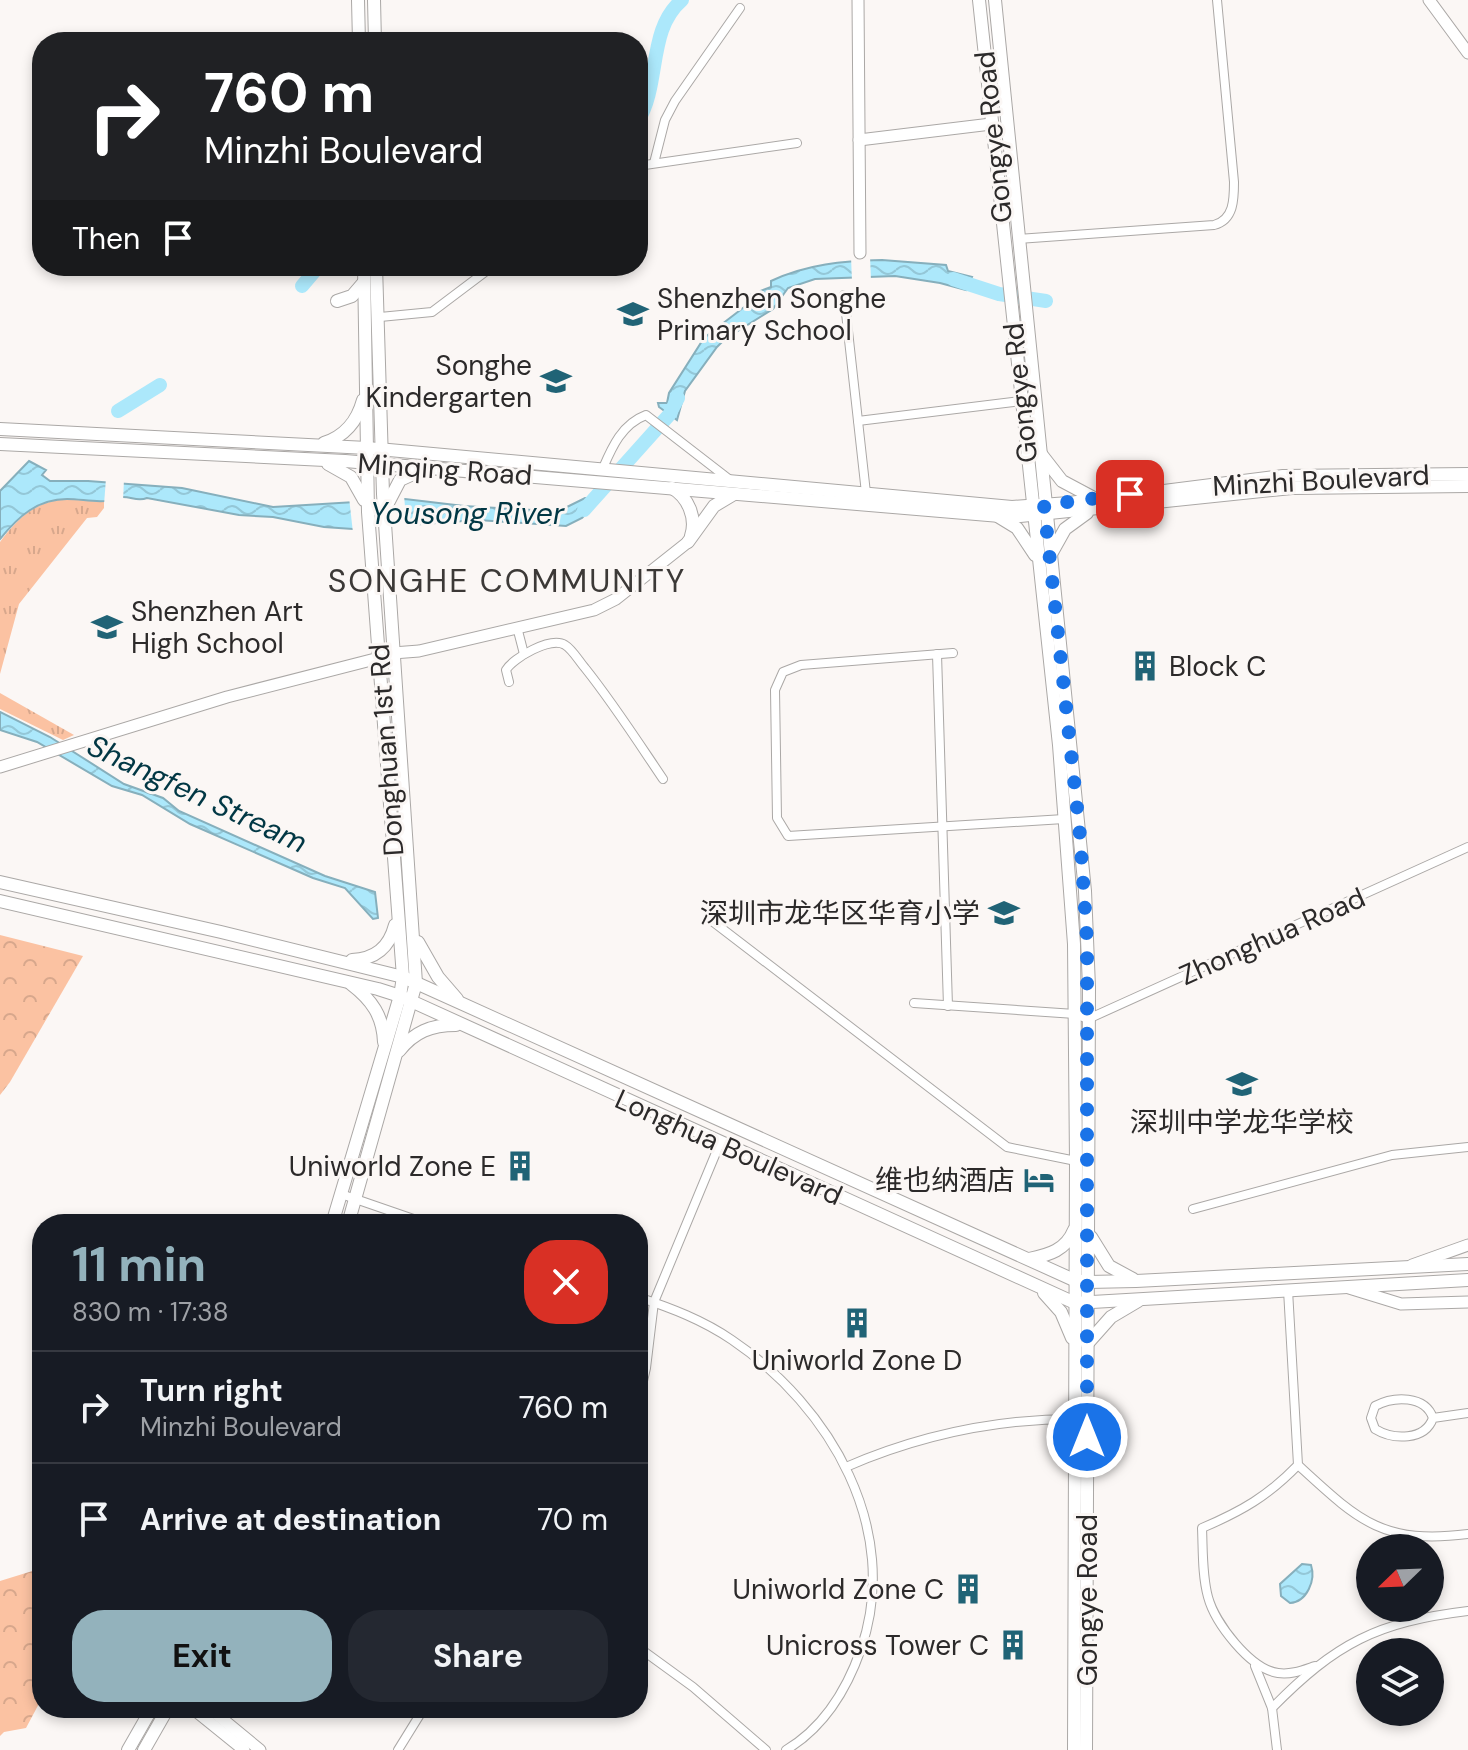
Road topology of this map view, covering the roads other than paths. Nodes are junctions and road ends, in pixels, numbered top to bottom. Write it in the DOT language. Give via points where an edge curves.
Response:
graph roads {
  1 [pos="358,0"];
  2 [pos="374,0"];
  3 [pos="858,0"];
  4 [pos="979,0"];
  5 [pos="995,0"];
  6 [pos="1217,0"];
  7 [pos="1429,0"];
  8 [pos="740,8"];
  9 [pos="359,32"];
  10 [pos="375,32"];
  11 [pos="1468,53"];
  12 [pos="991,124"];
  13 [pos="859,140"];
  14 [pos="797,143"];
  15 [pos="654,163"];
  16 [pos="648,164"];
  17 [pos="1018,239"];
  18 [pos="860,253"];
  19 [pos="1021,271"];
  20 [pos="1008,273"];
  21 [pos="364,276"];
  22 [pos="377,276"];
  23 [pos="480,276"];
  24 [pos="364,282"];
  25 [pos="844,295"];
  26 [pos="337,301"];
  27 [pos="380,317"];
  28 [pos="367,386"];
  29 [pos="1021,401"];
  30 [pos="858,421"];
  31 [pos="0,429"];
  32 [pos="0,444"];
  33 [pos="317,445"];
  34 [pos="1038,445"];
  35 [pos="367,448"];
  36 [pos="381,449"];
  37 [pos="318,460"];
  38 [pos="367,463"];
  39 [pos="381,464"];
  40 [pos="429,468"];
  41 [pos="603,468"];
  42 [pos="1468,474"];
  43 [pos="730,480"];
  44 [pos="1468,486"];
  45 [pos="672,488"];
  46 [pos="866,493"];
  47 [pos="387,494"];
  48 [pos="739,494"];
  49 [pos="365,495"];
  50 [pos="1098,504"];
  51 [pos="1039,511"];
  52 [pos="996,516"];
  53 [pos="688,542"];
  54 [pos="1044,558"];
  55 [pos="517,627"];
  56 [pos="393,653"];
  57 [pos="953,653"];
  58 [pos="524,654"];
  59 [pos="937,654"];
  60 [pos="379,658"];
  61 [pos="509,682"];
  62 [pos="0,767"];
  63 [pos="663,779"];
  64 [pos="1064,819"];
  65 [pos="943,827"];
  66 [pos="1468,847"];
  67 [pos="0,882"];
  68 [pos="0,901"];
  69 [pos="712,921"];
  70 [pos="396,932"];
  71 [pos="415,936"];
  72 [pos="340,961"];
  73 [pos="403,977"];
  74 [pos="349,982"];
  75 [pos="416,983"];
  76 [pos="406,999"];
  77 [pos="914,1003"];
  78 [pos="462,1004"];
  79 [pos="948,1006"];
  80 [pos="1075,1014"];
  81 [pos="1088,1019"];
  82 [pos="464,1026"];
  83 [pos="384,1049"];
  84 [pos="397,1053"];
  85 [pos="728,1124"];
  86 [pos="720,1143"];
  87 [pos="1468,1147"];
  88 [pos="1076,1161"];
  89 [pos="341,1194"];
  90 [pos="355,1199"];
  91 [pos="1193,1209"];
  92 [pos="335,1214"];
  93 [pos="351,1214"];
  94 [pos="399,1214"];
  95 [pos="1082,1227"];
  96 [pos="1468,1245"];
  97 [pos="1028,1259"];
  98 [pos="1468,1264"];
  99 [pos="1406,1267"];
  100 [pos="1074,1280"];
  101 [pos="1468,1280"];
  102 [pos="1136,1281"];
  103 [pos="1088,1282"];
  104 [pos="1344,1286"];
  105 [pos="1040,1287"];
  106 [pos="1288,1290"];
  107 [pos="1148,1298"];
  108 [pos="648,1300"];
  109 [pos="654,1302"];
  110 [pos="1468,1302"];
  111 [pos="1081,1303"];
  112 [pos="1087,1344"];
  113 [pos="648,1352"];
  114 [pos="1076,1360"];
  115 [pos="1468,1413"];
  116 [pos="1433,1418"];
  117 [pos="1075,1419"];
  118 [pos="1298,1465"];
  119 [pos="846,1467"];
  120 [pos="1468,1534"];
  121 [pos="1468,1611"];
  122 [pos="648,1654"];
  123 [pos="1253,1662"];
  124 [pos="1315,1666"];
  125 [pos="1272,1708"];
  126 [pos="146,1718"];
  127 [pos="162,1718"];
  128 [pos="204,1718"];
  129 [pos="221,1718"];
  130 [pos="418,1718"];
  131 [pos="128,1750"];
  132 [pos="144,1750"];
  133 [pos="244,1750"];
  134 [pos="260,1750"];
  135 [pos="398,1750"];
  136 [pos="766,1750"];
  137 [pos="786,1750"];
  138 [pos="1074,1750"];
  139 [pos="1086,1750"];
  140 [pos="1277,1750"];
  1 -- 9 [label="main road"];
  2 -- 10 [label="main road"];
  3 -- 13 [label="street"];
  4 -- 12 [label="main road, Gongye Road"];
  5 -- 17 [label="main road, Gongye Road"];
  6 -- 17 [label="street" via="1234,182 1227,218 1214,225"];
  7 -- 11 [label="street"];
  8 -- 15 [label="street" via="675,101"];
  12 -- 13 [label="street"];
  12 -- 20 [label="main road, Gongye Road"];
  13 -- 18 [label="street"];
  14 -- 15 [label="street"];
  15 -- 16 [label="street"];
  17 -- 19 [label="main road, Gongye Road"];
  19 -- 34 [label="main road, Gongye Rd"];
  20 -- 29 [label="main road, Gongye Rd"];
  21 -- 24 [label="main road, Donghuan 1st Rd"];
  22 -- 27 [label="main road, Donghuan 1st Rd"];
  23 -- 27 [label="street" via="432,312"];
  24 -- 26 [label="main road" via="352,296"];
  24 -- 28 [label="main road, Donghuan 1st Rd"];
  25 -- 30 [label="street"];
  27 -- 36 [label="main road, Donghuan 1st Rd"];
  28 -- 33 [label="main road" via="351,426"];
  28 -- 35 [label="main road, Donghuan 1st Rd"];
  29 -- 30 [label="street"];
  29 -- 51 [label="main road, Gongye Rd"];
  30 -- 46 [label="street"];
  31 -- 33 [label="main road, Minqing Road"];
  32 -- 37 [label="main road, Minqing Road"];
  33 -- 35 [label="main road, Minqing Road"];
  34 -- 50 [label="main road" via="1062,481"];
  34 -- 51 [label="main road, Gongye Road"];
  35 -- 36 [label="main road, Minqing Road"];
  35 -- 38 [label="main road, Donghuan 1st Rd"];
  36 -- 39 [label="main road, Donghuan 1st Rd"];
  36 -- 41 [label="main road, Minqing Road"];
  37 -- 38 [label="main road, Minqing Road"];
  37 -- 49 [label="main road" via="345,472"];
  38 -- 39 [label="main road, Minqing Road"];
  38 -- 49 [label="main road, Donghuan 1st Rd"];
  39 -- 40 [label="main road, Minqing Road"];
  39 -- 47 [label="main road, Donghuan 1st Rd"];
  40 -- 45 [label="main road, Minqing Road"];
  40 -- 47 [label="main road" via="403,477"];
  41 -- 43 [label="main road, Minqing Road"];
  41 -- 43 [label="street" via="625,428 641,416 650,417"];
  42 -- 50 [label="main road, Minzhi Boulevard" via="1283,476"];
  43 -- 46 [label="main road, Minqing Road"];
  44 -- 50 [label="main road, Minzhi Boulevard" via="1279,488"];
  45 -- 48 [label="main road, Minqing Road"];
  45 -- 53 [label="main road" via="691,513 694,528"];
  46 -- 51 [label="main road, Minqing Road"];
  47 -- 56 [label="main road, Donghuan 1st Rd"];
  48 -- 52 [label="main road, Minqing Road"];
  48 -- 53 [label="main road" via="719,501"];
  49 -- 60 [label="main road, Donghuan 1st Rd"];
  50 -- 51 [label="main road, Minzhi Boulevard"];
  50 -- 54 [label="main road" via="1065,529"];
  51 -- 52 [label="main road, Minqing Road"];
  51 -- 54 [label="main road, Gongye Road"];
  52 -- 54 [label="main road" via="1017,528"];
  53 -- 55 [label="street" via="601,607"];
  54 -- 64 [label="main road"];
  54 -- 81 [label="main road, Gongye Road" via="1084,878"];
  55 -- 56 [label="street"];
  55 -- 58 [label="street"];
  56 -- 71 [label="main road, Donghuan 1st Rd"];
  57 -- 59 [label="street"];
  58 -- 61 [label="street" via="507,666"];
  58 -- 63 [label="street" via="550,644 566,645"];
  59 -- 65 [label="street"];
  59 -- 65 [label="street" via="801,665 783,672 775,690 777,818 788,836"];
  60 -- 62 [label="street" via="238,694"];
  60 -- 70 [label="main road, Donghuan 1st Rd"];
  64 -- 65 [label="street"];
  64 -- 80 [label="main road"];
  65 -- 79 [label="street"];
  66 -- 81 [label="street, Zhonghua Road"];
  67 -- 72 [label="main road, Longhua Boulevard"];
  68 -- 74 [label="main road, Longhua Boulevard"];
  69 -- 88 [label="street" via="1007,1147"];
  70 -- 72 [label="main road" via="375,956"];
  70 -- 73 [label="main road, Donghuan 1st Rd"];
  71 -- 75 [label="main road, Donghuan 1st Rd"];
  71 -- 78 [label="main road" via="430,966"];
  72 -- 73 [label="main road, Longhua Boulevard"];
  73 -- 75 [label="main road, Longhua Boulevard"];
  73 -- 76 [label="main road, Donghuan 1st Rd"];
  74 -- 76 [label="main road, Longhua Boulevard"];
  74 -- 83 [label="main road" via="378,1012"];
  75 -- 76 [label="main road, Donghuan 1st Rd"];
  75 -- 78 [label="main road, Longhua Boulevard"];
  76 -- 82 [label="main road, Longhua Boulevard"];
  76 -- 83 [label="main road, Donghuan 1st Rd"];
  76 -- 84 [label="main road, Donghuan 1st Rd"];
  77 -- 79 [label="street"];
  78 -- 85 [label="main road, Longhua Boulevard"];
  79 -- 80 [label="street"];
  80 -- 81 [label="street"];
  80 -- 88 [label="main road"];
  81 -- 95 [label="main road, Gongye Road"];
  82 -- 84 [label="main road" via="427,1028"];
  82 -- 86 [label="main road, Longhua Boulevard"];
  83 -- 89 [label="main road, Donghuan 1st Rd"];
  84 -- 90 [label="main road, Donghuan 1st Rd"];
  85 -- 86 [label="street"];
  85 -- 97 [label="main road, Longhua Boulevard"];
  86 -- 105 [label="main road, Longhua Boulevard"];
  86 -- 109 [label="street"];
  87 -- 91 [label="street" via="1392,1155"];
  88 -- 95 [label="main road"];
  89 -- 90 [label="street"];
  89 -- 92 [label="main road, Donghuan 1st Rd"];
  90 -- 93 [label="main road, Donghuan 1st Rd"];
  90 -- 94 [label="street"];
  95 -- 97 [label="main road" via="1060,1249"];
  95 -- 100 [label="main road"];
  95 -- 102 [label="main road" via="1103,1259"];
  95 -- 103 [label="main road, Gongye Road"];
  96 -- 99 [label="street"];
  97 -- 100 [label="main road, Longhua Boulevard"];
  98 -- 99 [label="main road, Longhua Boulevard"];
  99 -- 102 [label="main road, Longhua Boulevard"];
  100 -- 103 [label="main road, Longhua Boulevard"];
  100 -- 111 [label="main road, Gongye Road"];
  101 -- 104 [label="main road, Longhua Boulevard"];
  102 -- 103 [label="main road, Longhua Boulevard"];
  103 -- 111 [label="main road, Gongye Road"];
  104 -- 106 [label="main road, Longhua Boulevard"];
  104 -- 110 [label="street" via="1401,1304"];
  105 -- 111 [label="main road, Longhua Boulevard"];
  105 -- 114 [label="main road" via="1066,1321"];
  106 -- 107 [label="main road, Longhua Boulevard"];
  106 -- 118 [label="street"];
  107 -- 111 [label="main road, Longhua Boulevard"];
  107 -- 112 [label="main road" via="1111,1317"];
  108 -- 109 [label="street"];
  109 -- 113 [label="street"];
  109 -- 119 [label="street" via="718,1331 774,1373 812,1414"];
  111 -- 112 [label="main road, Gongye Road"];
  111 -- 114 [label="main road, Gongye Road"];
  112 -- 139 [label="main road, Gongye Road"];
  114 -- 117 [label="main road, Gongye Road"];
  115 -- 116 [label="street"];
  116 -- 116 [label="street" via="1424,1430 1400,1437 1375,1429 1371,1418 1375,1406 1400,1399 1424,1406"];
  117 -- 119 [label="street" via="958,1429"];
  117 -- 138 [label="main road, Gongye Road"];
  118 -- 120 [label="street" via="1353,1514 1384,1530 1417,1538"];
  118 -- 123 [label="street" via="1263,1497 1202,1528 1210,1605"];
  119 -- 137 [label="street" via="870,1533 871,1611 857,1661 839,1696 816,1727"];
  121 -- 124 [label="street" via="1389,1626"];
  122 -- 136 [label="street"];
  123 -- 124 [label="street" via="1283,1674"];
  123 -- 125 [label="street"];
  124 -- 125 [label="street"];
  125 -- 140 [label="street"];
  126 -- 131 [label="main road"];
  127 -- 132 [label="main road"];
  128 -- 133 [label="street"];
  129 -- 134 [label="street"];
  130 -- 135 [label="street"];
}
